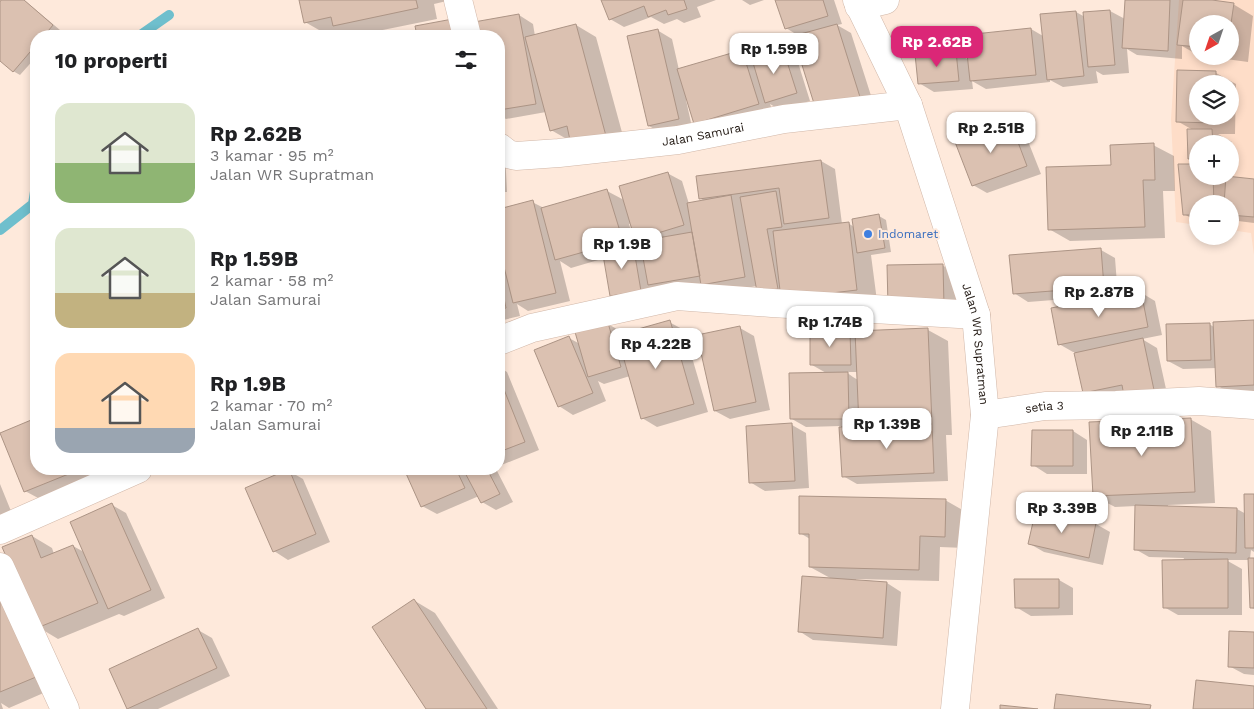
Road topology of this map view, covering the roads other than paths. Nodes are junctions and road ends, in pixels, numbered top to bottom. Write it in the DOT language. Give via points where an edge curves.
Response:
graph roads {
  1 [pos="458,0"];
  2 [pos="885,0"];
  3 [pos="858,3"];
  4 [pos="466,30"];
  5 [pos="908,105"];
  6 [pos="505,152"];
  7 [pos="976,315"];
  8 [pos="505,339"];
  9 [pos="1254,405"];
  10 [pos="984,415"];
  11 [pos="124,475"];
  12 [pos="0,530"];
  13 [pos="0,567"];
  14 [pos="65,709"];
  15 [pos="955,709"];
  1 -- 4 [label="main road"];
  2 -- 3 [label="main road"];
  3 -- 5 [label="main road, Jalan WR Supratman"];
  5 -- 6 [label="main road, Jalan Samurai" via="784,119 678,140 516,156"];
  5 -- 7 [label="main road, Jalan WR Supratman"];
  7 -- 8 [label="main road" via="677,296 532,328"];
  7 -- 10 [label="main road, Jalan WR Supratman"];
  9 -- 10 [label="main road, setia 3" via="1199,401 1046,406"];
  10 -- 15 [label="main road, Jalan WR Supratman"];
  11 -- 12 [label="main road"];
  13 -- 14 [label="main road"];
}
